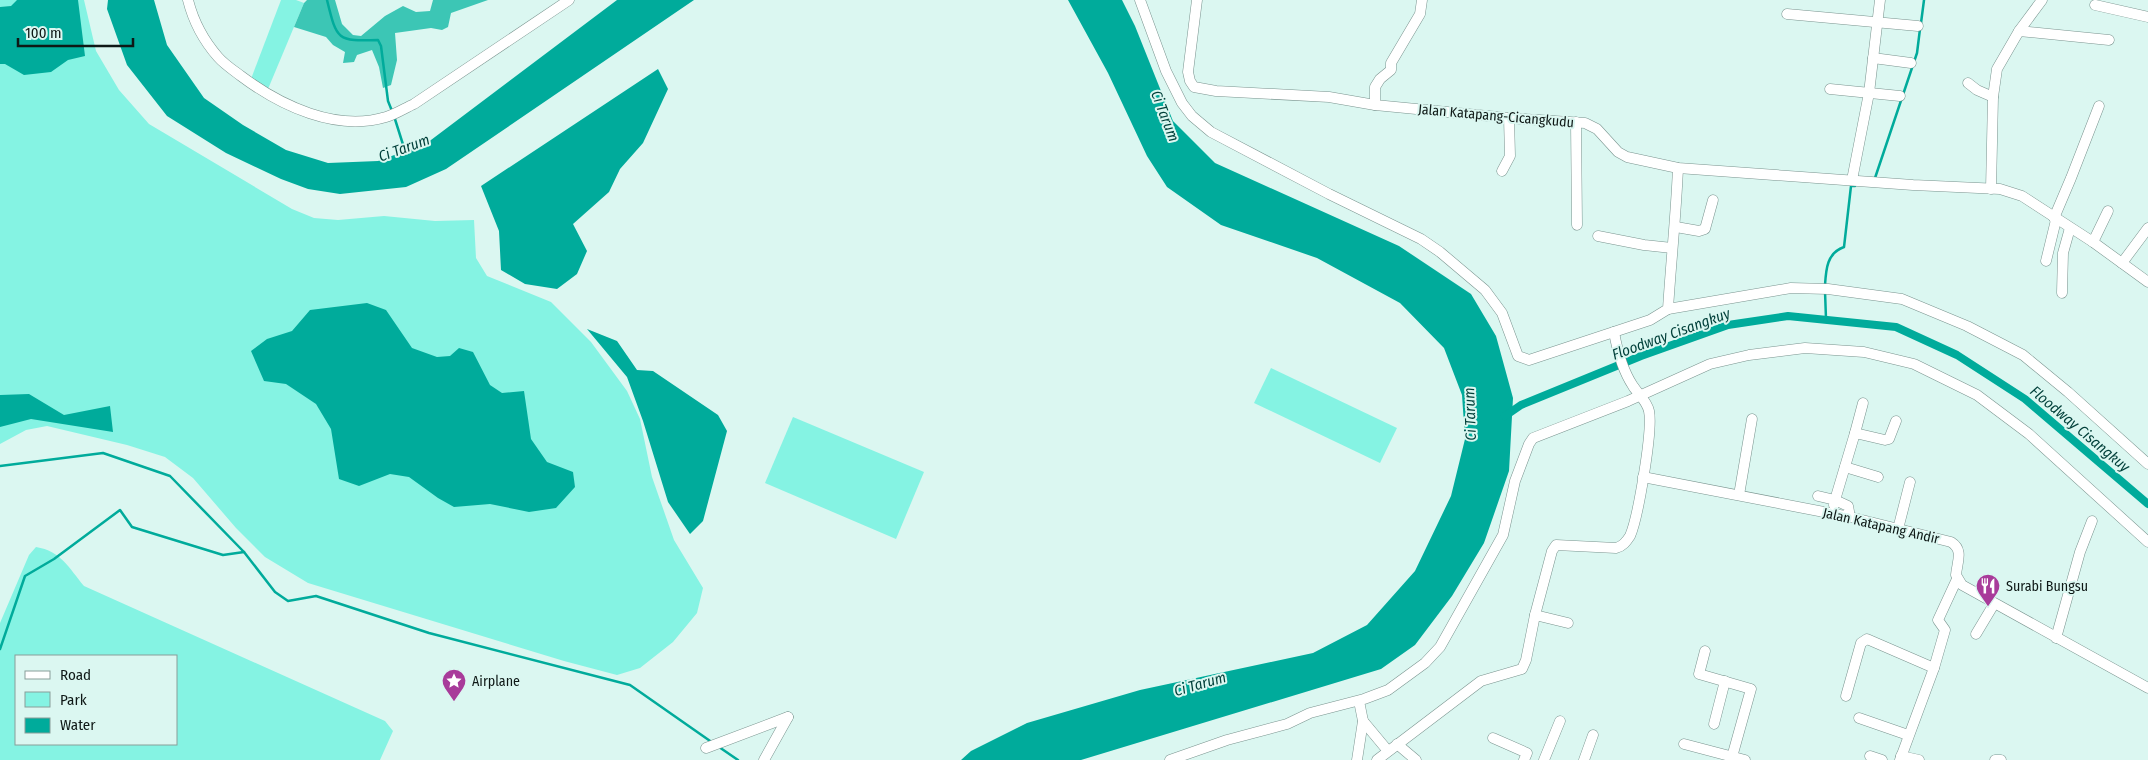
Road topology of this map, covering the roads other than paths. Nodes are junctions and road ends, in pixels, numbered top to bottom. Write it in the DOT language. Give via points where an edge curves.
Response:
graph roads {
  1 [pos="188,0"];
  2 [pos="570,0"];
  3 [pos="1140,0"];
  4 [pos="1197,0"];
  5 [pos="1422,0"];
  6 [pos="1880,0"];
  7 [pos="2042,0"];
  8 [pos="2095,5"];
  9 [pos="2115,5"];
  10 [pos="1787,14"];
  11 [pos="2148,16"];
  12 [pos="1877,22"];
  13 [pos="1918,26"];
  14 [pos="2019,31"];
  15 [pos="2109,40"];
  16 [pos="1873,58"];
  17 [pos="1911,63"];
  18 [pos="1968,84"];
  19 [pos="1194,87"];
  20 [pos="1830,89"];
  21 [pos="1869,93"];
  22 [pos="1900,96"];
  23 [pos="1993,97"];
  24 [pos="1182,103"];
  25 [pos="1375,105"];
  26 [pos="2099,106"];
  27 [pos="1510,118"];
  28 [pos="1576,122"];
  29 [pos="1678,168"];
  30 [pos="1502,171"];
  31 [pos="1852,180"];
  32 [pos="1991,189"];
  33 [pos="1712,200"];
  34 [pos="2108,211"];
  35 [pos="2055,219"];
  36 [pos="1578,225"];
  37 [pos="1676,227"];
  38 [pos="2070,228"];
  39 [pos="2148,228"];
  40 [pos="1598,236"];
  41 [pos="2093,242"];
  42 [pos="1672,248"];
  43 [pos="2046,261"];
  44 [pos="2122,263"];
  45 [pos="2148,282"];
  46 [pos="2062,293"];
  47 [pos="1668,309"];
  48 [pos="1614,332"];
  49 [pos="1640,395"];
  50 [pos="1863,403"];
  51 [pos="1752,419"];
  52 [pos="1896,421"];
  53 [pos="1855,433"];
  54 [pos="2148,464"];
  55 [pos="1845,467"];
  56 [pos="1878,477"];
  57 [pos="1643,478"];
  58 [pos="1910,482"];
  59 [pos="1739,495"];
  60 [pos="1818,496"];
  61 [pos="1835,500"];
  62 [pos="1831,513"];
  63 [pos="1850,517"];
  64 [pos="2092,521"];
  65 [pos="1898,530"];
  66 [pos="2148,542"];
  67 [pos="1957,579"];
  68 [pos="1994,604"];
  69 [pos="1535,615"];
  70 [pos="1568,623"];
  71 [pos="1976,634"];
  72 [pos="2056,638"];
  73 [pos="1705,651"];
  74 [pos="1934,668"];
  75 [pos="1725,681"];
  76 [pos="2148,688"];
  77 [pos="1846,696"];
  78 [pos="1360,701"];
  79 [pos="1859,718"];
  80 [pos="1363,721"];
  81 [pos="1560,721"];
  82 [pos="1714,724"];
  83 [pos="1593,735"];
  84 [pos="1908,735"];
  85 [pos="1493,738"];
  86 [pos="1397,744"];
  87 [pos="1684,744"];
  88 [pos="706,748"];
  89 [pos="1388,751"];
  90 [pos="1870,756"];
  91 [pos="1526,757"];
  92 [pos="1732,757"];
  93 [pos="1901,758"];
  94 [pos="764,760"];
  95 [pos="1170,760"];
  96 [pos="1357,760"];
  97 [pos="1377,760"];
  98 [pos="1416,760"];
  99 [pos="1544,760"];
  100 [pos="1584,760"];
  101 [pos="1745,760"];
  102 [pos="1882,760"];
  103 [pos="1919,760"];
  104 [pos="1995,760"];
  105 [pos="2001,760"];
  1 -- 2 [label="street" via="198,27 219,58 252,84 310,115 372,119 386,117 421,99"];
  3 -- 24 [label="street" via="1166,71"];
  4 -- 19 [label="street" via="1188,72"];
  5 -- 25 [label="street" via="1420,14 1391,63 1391,70 1375,87"];
  6 -- 12 [label="street"];
  7 -- 14 [label="street"];
  8 -- 9 [label="street"];
  9 -- 11 [label="street"];
  10 -- 12 [label="street"];
  12 -- 13 [label="street"];
  12 -- 16 [label="street"];
  14 -- 15 [label="street"];
  14 -- 23 [label="street" via="1998,69"];
  16 -- 17 [label="street"];
  16 -- 21 [label="street"];
  18 -- 23 [label="street"];
  19 -- 24 [label="street" via="1188,90"];
  19 -- 25 [label="street, Jalan Katapang-Cicangkudu" via="1216,92 1329,97"];
  20 -- 21 [label="street"];
  21 -- 22 [label="street"];
  21 -- 31 [label="street"];
  23 -- 32 [label="street"];
  24 -- 48 [label="street" via="1211,132 1421,239 1440,252 1486,290 1502,313 1518,356 1523,360"];
  25 -- 27 [label="street, Jalan Katapang-Cicangkudu"];
  26 -- 35 [label="street"];
  27 -- 28 [label="street, Jalan Katapang-Cicangkudu"];
  27 -- 30 [label="street" via="1510,156"];
  28 -- 29 [label="street, Jalan Katapang-Cicangkudu" via="1597,129 1618,152 1628,157"];
  28 -- 36 [label="street"];
  29 -- 31 [label="street, Jalan Katapang-Cicangkudu"];
  29 -- 37 [label="street"];
  31 -- 32 [label="street, Jalan Katapang-Cicangkudu"];
  32 -- 35 [label="street, Jalan Katapang-Cicangkudu" via="2022,196"];
  33 -- 37 [label="street" via="1705,229 1699,232"];
  34 -- 41 [label="street"];
  35 -- 38 [label="street, Jalan Katapang-Cicangkudu"];
  35 -- 43 [label="street"];
  37 -- 42 [label="street"];
  38 -- 41 [label="street, Jalan Katapang-Cicangkudu"];
  38 -- 46 [label="street" via="2063,253"];
  39 -- 44 [label="street"];
  40 -- 42 [label="street"];
  41 -- 44 [label="street, Jalan Katapang-Cicangkudu"];
  42 -- 47 [label="street"];
  44 -- 45 [label="street, Jalan Katapang-Cicangkudu"];
  47 -- 48 [label="street" via="1650,320"];
  47 -- 54 [label="street" via="1791,288 1902,298 2023,355"];
  48 -- 49 [label="street" via="1632,385"];
  49 -- 57 [label="street" via="1649,411 1650,422"];
  49 -- 66 [label="street" via="1710,364 1806,348 1864,352 1914,364 1977,395 2014,423"];
  49 -- 78 [label="street" via="1533,438 1515,481 1503,535 1440,647 1403,680"];
  50 -- 53 [label="street"];
  51 -- 59 [label="street"];
  52 -- 53 [label="street" via="1889,439"];
  53 -- 55 [label="street"];
  55 -- 56 [label="street"];
  55 -- 61 [label="street"];
  57 -- 59 [label="street, Jalan Katapang Andir"];
  57 -- 69 [label="street" via="1634,524 1623,544 1616,548 1560,544 1552,551"];
  58 -- 65 [label="street"];
  59 -- 62 [label="street, Jalan Katapang Andir"];
  60 -- 61 [label="street"];
  61 -- 62 [label="street"];
  61 -- 63 [label="street" via="1848,506"];
  62 -- 63 [label="street, Jalan Katapang Andir"];
  63 -- 65 [label="street, Jalan Katapang Andir"];
  64 -- 72 [label="street"];
  65 -- 67 [label="street, Jalan Katapang Andir" via="1955,544 1960,552"];
  67 -- 68 [label="street"];
  67 -- 74 [label="street, Jalan Katapang Andir" via="1938,620 1945,630"];
  68 -- 71 [label="street"];
  68 -- 72 [label="street"];
  69 -- 70 [label="street"];
  69 -- 86 [label="street" via="1522,669 1481,681"];
  72 -- 76 [label="street"];
  73 -- 75 [label="street" via="1699,674"];
  74 -- 77 [label="street" via="1866,639 1861,643"];
  74 -- 84 [label="street"];
  75 -- 82 [label="street"];
  75 -- 92 [label="street" via="1751,688"];
  78 -- 80 [label="street"];
  78 -- 95 [label="street" via="1310,713 1287,724"];
  79 -- 84 [label="street"];
  80 -- 89 [label="street"];
  80 -- 96 [label="street"];
  81 -- 99 [label="street"];
  83 -- 100 [label="street"];
  84 -- 93 [label="street"];
  85 -- 91 [label="street"];
  86 -- 89 [label="street"];
  86 -- 98 [label="street"];
  87 -- 92 [label="street"];
  88 -- 94 [label="street" via="788,717"];
  89 -- 97 [label="street"];
  90 -- 102 [label="street"];
  91 -- 99 [label="street"];
  92 -- 101 [label="street"];
  93 -- 103 [label="street"];
  104 -- 105 [label="street"];
}
